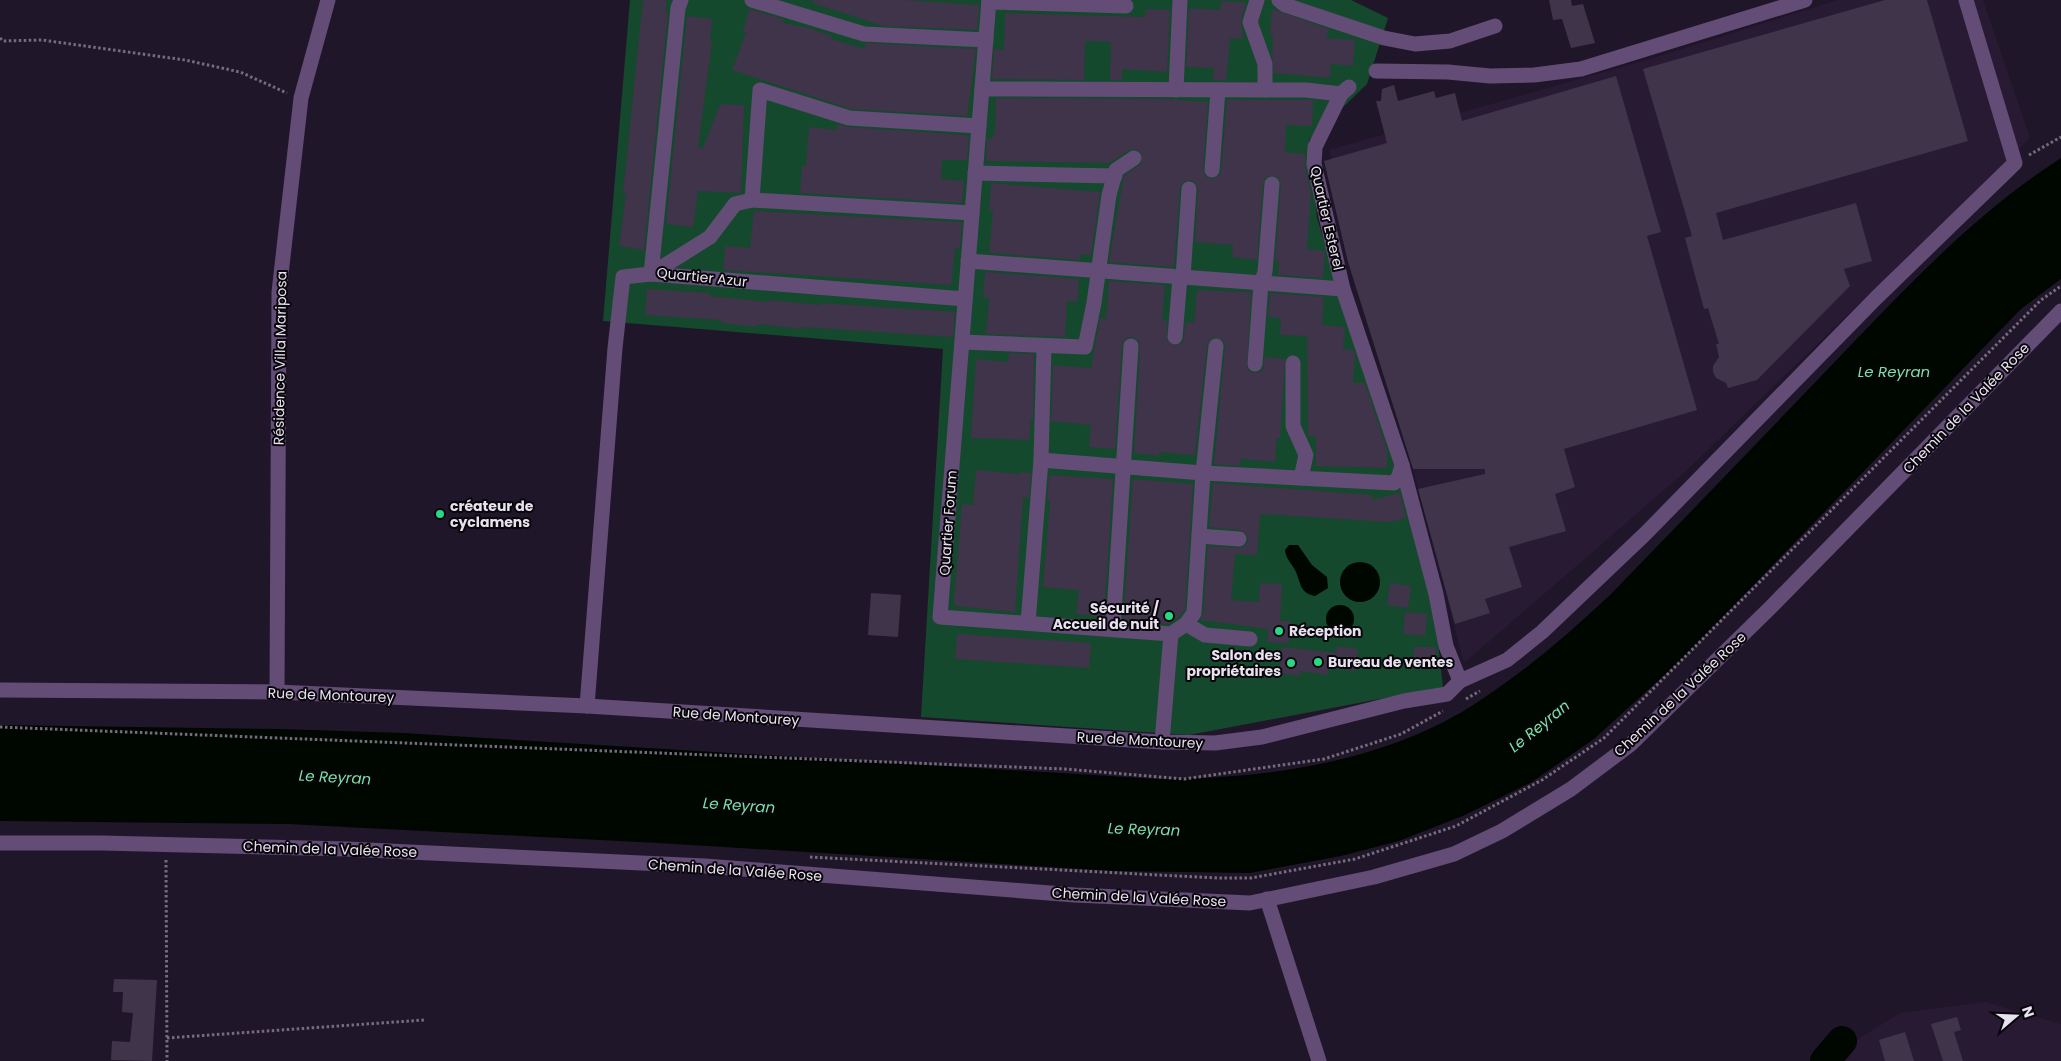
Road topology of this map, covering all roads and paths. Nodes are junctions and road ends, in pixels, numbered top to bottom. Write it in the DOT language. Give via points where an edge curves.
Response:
graph roads {
  1 [pos="328,0"];
  2 [pos="681,0"];
  3 [pos="752,0"];
  4 [pos="1180,0"];
  5 [pos="1258,0"];
  6 [pos="1280,0"];
  7 [pos="1805,0"];
  8 [pos="1966,0"];
  9 [pos="989,1"];
  10 [pos="1126,6"];
  11 [pos="1495,26"];
  12 [pos="0,38"];
  13 [pos="986,40"];
  14 [pos="1376,71"];
  15 [pos="982,89"];
  16 [pos="1176,90"];
  17 [pos="1218,90"];
  18 [pos="1265,90"];
  19 [pos="301,98"];
  20 [pos="979,126"];
  21 [pos="2060,138"];
  22 [pos="1134,158"];
  23 [pos="2015,163"];
  24 [pos="1212,170"];
  25 [pos="975,173"];
  26 [pos="1115,176"];
  27 [pos="1272,184"];
  28 [pos="1189,189"];
  29 [pos="752,200"];
  30 [pos="972,214"];
  31 [pos="968,262"];
  32 [pos="1098,271"];
  33 [pos="651,274"];
  34 [pos="1181,277"];
  35 [pos="1261,283"];
  36 [pos="1343,289"];
  37 [pos="965,299"];
  38 [pos="2061,311"];
  39 [pos="1175,337"];
  40 [pos="962,342"];
  41 [pos="1044,346"];
  42 [pos="1131,346"];
  43 [pos="1216,346"];
  44 [pos="1293,363"];
  45 [pos="1255,364"];
  46 [pos="1040,460"];
  47 [pos="1123,465"];
  48 [pos="1402,465"];
  49 [pos="1203,473"];
  50 [pos="1301,478"];
  51 [pos="1199,536"];
  52 [pos="1238,539"];
  53 [pos="1028,624"];
  54 [pos="1186,624"];
  55 [pos="1113,629"];
  56 [pos="1171,634"];
  57 [pos="1250,638"];
  58 [pos="1460,681"];
  59 [pos="0,690"];
  60 [pos="277,692"];
  61 [pos="587,706"];
  62 [pos="1162,742"];
  63 [pos="0,843"];
  64 [pos="166,844"];
  65 [pos="1269,874"];
  66 [pos="1272,880"];
  67 [pos="1267,899"];
  68 [pos="424,1020"];
  69 [pos="167,1038"];
  70 [pos="167,1061"];
  71 [pos="1319,1061"];
  1 -- 19 [label="street, Résidence Villa Mariposa"];
  2 -- 33 [label="street, Quartier Azur"];
  3 -- 13 [label="street" via="864,34"];
  4 -- 16 [label="street"];
  5 -- 18 [label="street" via="1250,22 1265,64"];
  6 -- 11 [label="street" via="1285,5 1384,38 1415,44 1450,41"];
  7 -- 14 [label="street" via="1581,69 1490,76"];
  8 -- 23 [label="street"];
  9 -- 10 [label="street"];
  9 -- 13 [label="street"];
  12 -- 19 [label="path" via="3,41 42,40 186,60 240,72"];
  13 -- 15 [label="street"];
  15 -- 16 [label="street, Quartier Esterel"];
  15 -- 20 [label="street"];
  16 -- 17 [label="street, Quartier Esterel"];
  17 -- 18 [label="street, Quartier Esterel"];
  17 -- 24 [label="street"];
  18 -- 36 [label="street, Quartier Esterel" via="1345,90 1315,147 1314,164"];
  19 -- 60 [label="street, Résidence Villa Mariposa" via="279,292"];
  20 -- 25 [label="street"];
  20 -- 29 [label="street" via="849,118 760,90"];
  21 -- 23 [label="path"];
  22 -- 26 [label="street" via="1116,170"];
  23 -- 58 [label="street, Rue de Montourey" via="1876,298 1646,533 1542,632 1507,660"];
  25 -- 26 [label="street"];
  25 -- 30 [label="street"];
  26 -- 32 [label="street" via="1109,195"];
  27 -- 35 [label="street" via="1265,272"];
  28 -- 34 [label="street"];
  29 -- 30 [label="street"];
  29 -- 33 [label="street" via="735,204 710,237"];
  30 -- 31 [label="street"];
  31 -- 32 [label="street, Quartier Esterel"];
  31 -- 37 [label="street"];
  32 -- 34 [label="street, Quartier Esterel"];
  32 -- 41 [label="street" via="1085,347"];
  33 -- 37 [label="street, Quartier Azur"];
  33 -- 61 [label="street" via="623,277"];
  34 -- 35 [label="street, Quartier Esterel"];
  34 -- 39 [label="street"];
  35 -- 36 [label="street, Quartier Esterel"];
  35 -- 45 [label="street"];
  36 -- 48 [label="street, Quartier Esterel"];
  37 -- 40 [label="street"];
  38 -- 67 [label="street, Chemin de la Valée Rose" via="1765,613 1631,744 1571,789 1502,831 1454,854 1374,877"];
  40 -- 41 [label="street"];
  40 -- 53 [label="street, Quartier Forum" via="940,617"];
  41 -- 46 [label="street"];
  42 -- 47 [label="street"];
  43 -- 49 [label="street"];
  44 -- 50 [label="street" via="1293,426 1306,455"];
  46 -- 47 [label="street"];
  46 -- 53 [label="street"];
  47 -- 49 [label="street"];
  47 -- 55 [label="street"];
  48 -- 50 [label="street" via="1394,483"];
  48 -- 58 [label="street" via="1436,594 1446,646"];
  49 -- 50 [label="street"];
  49 -- 51 [label="street"];
  51 -- 52 [label="street"];
  51 -- 54 [label="street" via="1194,612"];
  53 -- 55 [label="street, Quartier Forum"];
  54 -- 56 [label="street"];
  54 -- 57 [label="street" via="1205,635"];
  55 -- 56 [label="street, Quartier Forum"];
  56 -- 62 [label="street"];
  58 -- 62 [label="street, Rue de Montourey" via="1447,694 1404,701 1262,737 1215,743"];
  59 -- 60 [label="street, Rue de Montourey"];
  60 -- 61 [label="street, Rue de Montourey"];
  61 -- 62 [label="street, Rue de Montourey"];
  63 -- 64 [label="street, Chemin de la Valée Rose"];
  64 -- 67 [label="street, Chemin de la Valée Rose" via="705,866 1085,895 1250,903"];
  64 -- 69 [label="path"];
  65 -- 66 [label="path"];
  67 -- 71 [label="street"];
  68 -- 69 [label="path"];
  69 -- 70 [label="path"];
}
